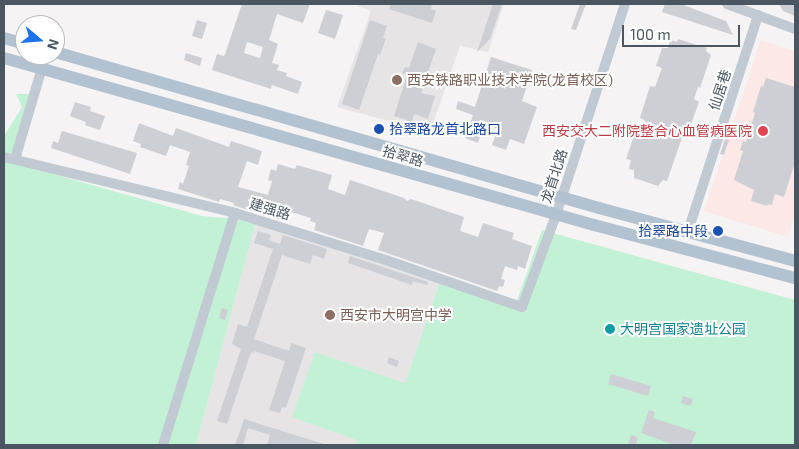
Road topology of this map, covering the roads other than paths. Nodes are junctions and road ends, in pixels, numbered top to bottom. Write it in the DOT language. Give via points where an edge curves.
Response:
graph roads {
  1 [pos="626,4"];
  2 [pos="727,4"];
  3 [pos="758,15"];
  4 [pos="795,29"];
  5 [pos="65,55"];
  6 [pos="4,58"];
  7 [pos="42,68"];
  8 [pos="4,156"];
  9 [pos="15,160"];
  10 [pos="562,197"];
  11 [pos="235,213"];
  12 [pos="556,215"];
  13 [pos="688,231"];
  14 [pos="795,261"];
  15 [pos="795,278"];
  16 [pos="522,307"];
  17 [pos="163,445"];
  1 -- 10 [label="street, 龙首北路"];
  2 -- 3 [label="street"];
  3 -- 4 [label="street"];
  3 -- 13 [label="street, 仙居巷"];
  5 -- 10 [label="main road, 拾翠路"];
  6 -- 7 [label="main road, 拾翠路"];
  7 -- 9 [label="street"];
  7 -- 12 [label="main road, 拾翠路"];
  8 -- 9 [label="street, 建强路"];
  9 -- 11 [label="street, 建强路"];
  10 -- 12 [label="street, 龙首北路"];
  10 -- 13 [label="main road, 拾翠路"];
  11 -- 16 [label="street, 建强路"];
  11 -- 17 [label="street"];
  12 -- 15 [label="main road, 拾翠路"];
  12 -- 16 [label="street, 龙首北路"];
  13 -- 14 [label="main road, 拾翠路"];
}
